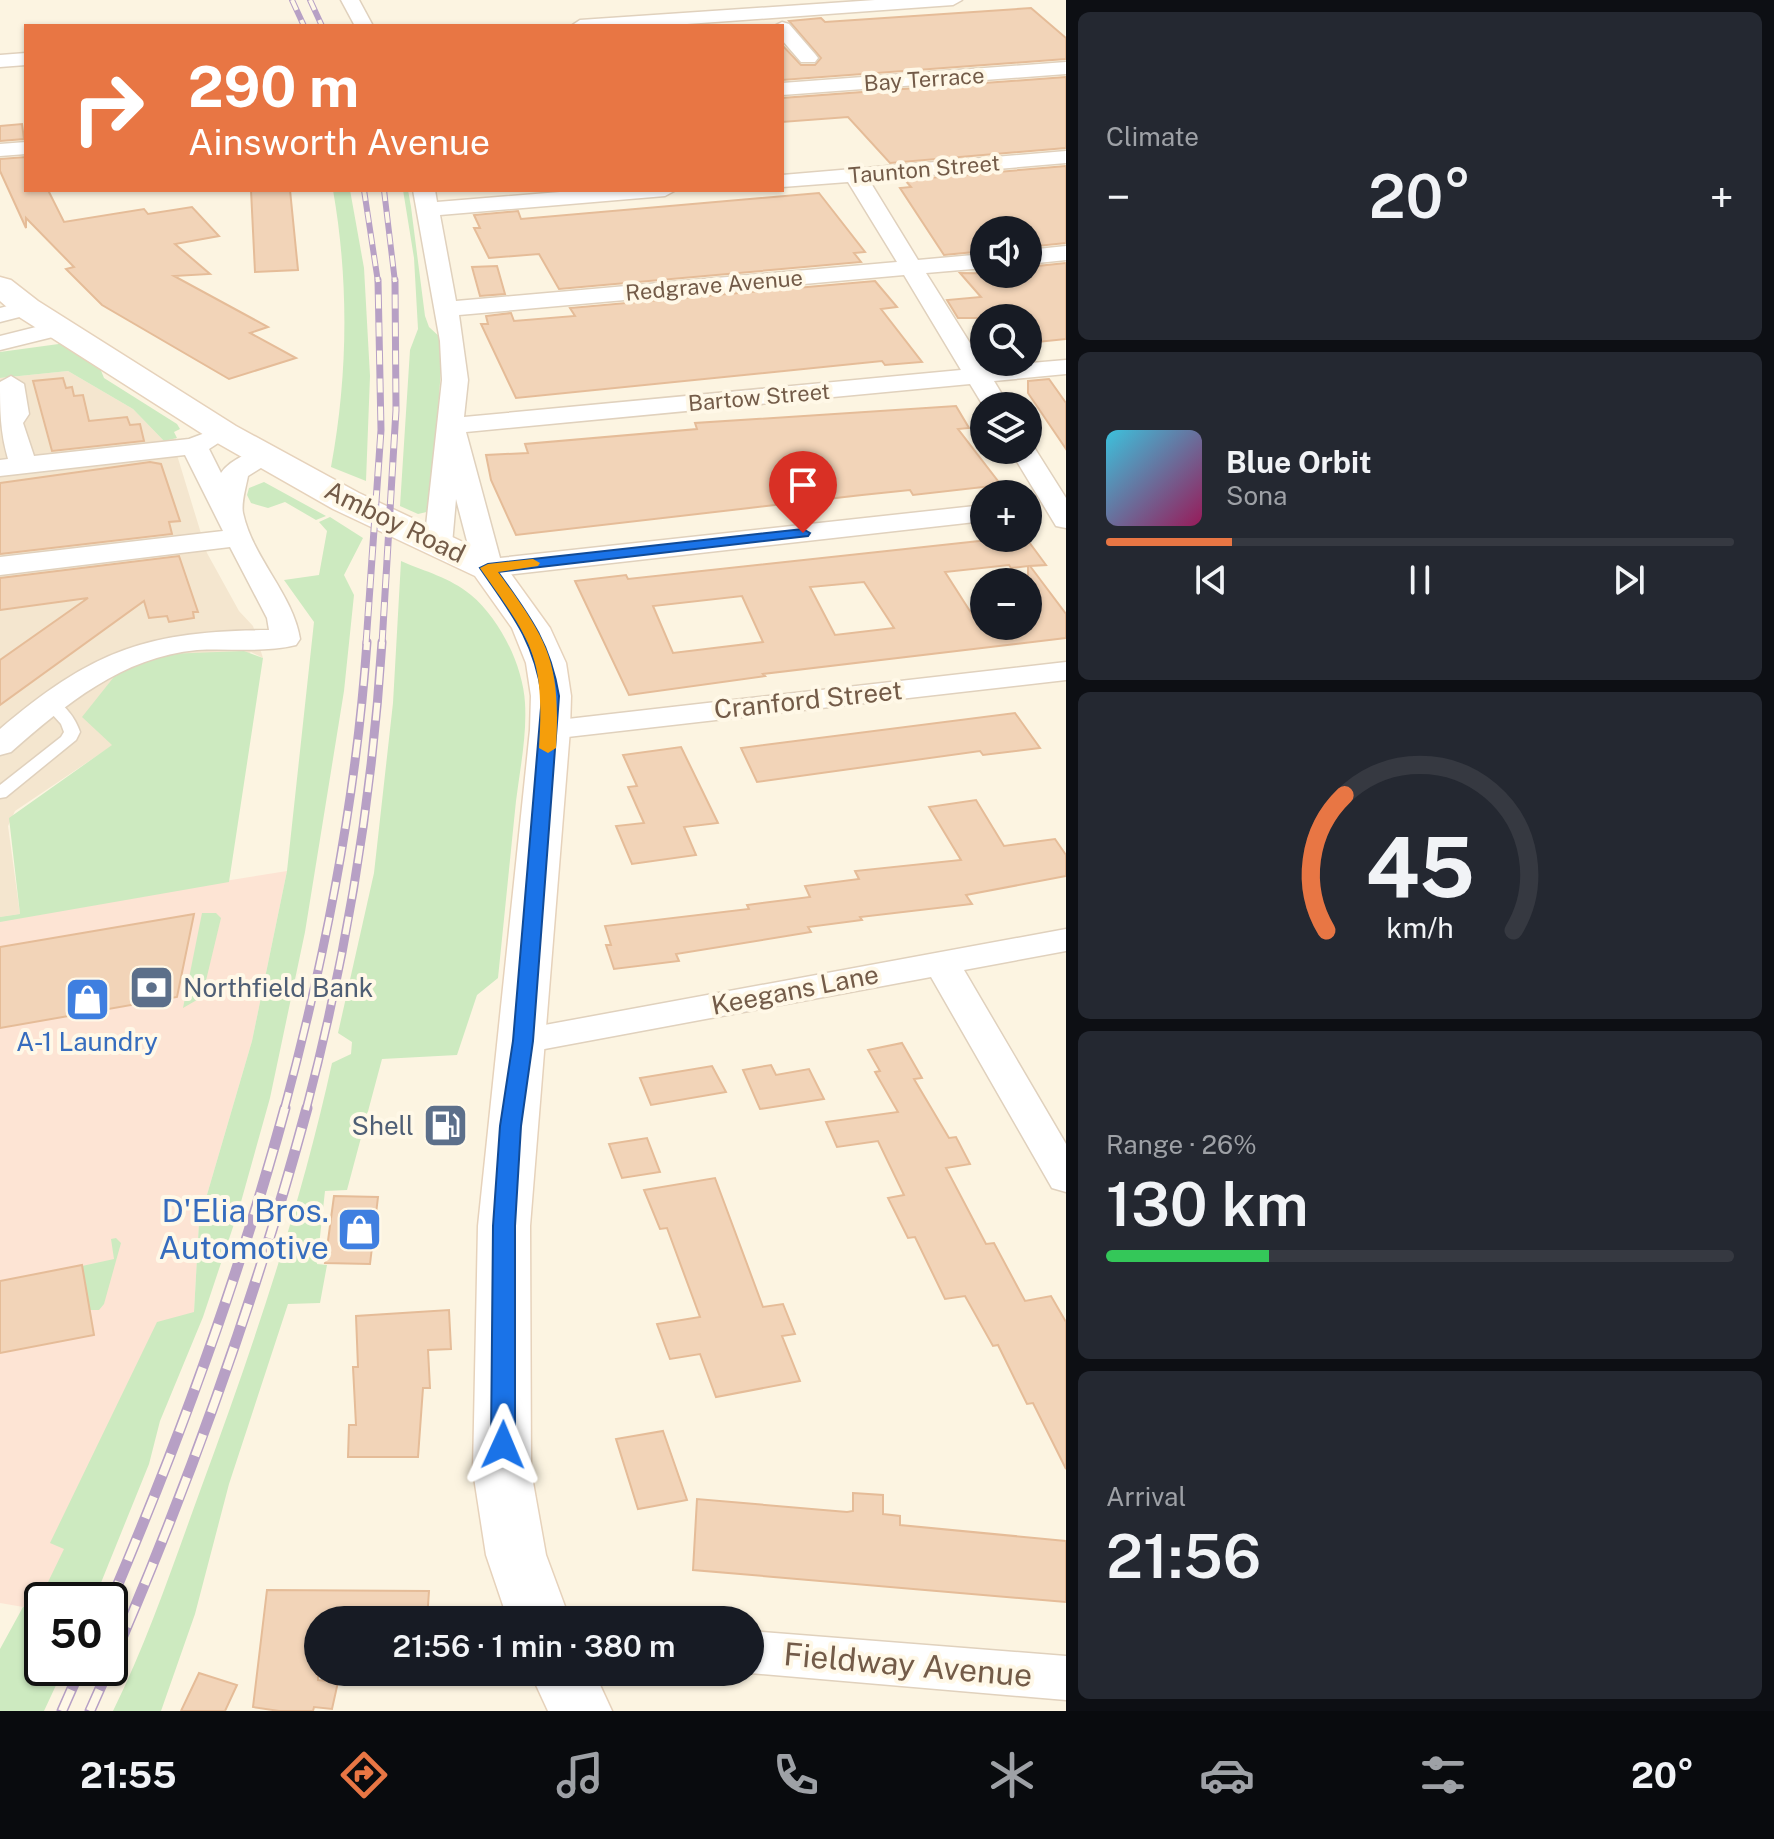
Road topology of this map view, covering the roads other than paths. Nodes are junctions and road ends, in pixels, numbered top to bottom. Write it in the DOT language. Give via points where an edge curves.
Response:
graph roads {
  1 [pos="350,0"];
  2 [pos="746,0"];
  3 [pos="953,0"];
  4 [pos="765,13"];
  5 [pos="363,24"];
  6 [pos="608,24"];
  7 [pos="778,24"];
  8 [pos="784,30"];
  9 [pos="24,59"];
  10 [pos="0,61"];
  11 [pos="1066,68"];
  12 [pos="835,85"];
  13 [pos="784,89"];
  14 [pos="24,148"];
  15 [pos="0,150"];
  16 [pos="1066,157"];
  17 [pos="855,175"];
  18 [pos="784,181"];
  19 [pos="617,192"];
  20 [pos="427,200"];
  21 [pos="1066,253"];
  22 [pos="1042,256"];
  23 [pos="970,262"];
  24 [pos="912,267"];
  25 [pos="0,286"];
  26 [pos="445,309"];
  27 [pos="13,311"];
  28 [pos="60,328"];
  29 [pos="0,343"];
  30 [pos="970,363"];
  31 [pos="1066,367"];
  32 [pos="1042,369"];
  33 [pos="978,376"];
  34 [pos="11,384"];
  35 [pos="988,392"];
  36 [pos="451,426"];
  37 [pos="209,439"];
  38 [pos="267,456"];
  39 [pos="1032,464"];
  40 [pos="11,467"];
  41 [pos="1042,509"];
  42 [pos="1063,510"];
  43 [pos="970,515"];
  44 [pos="233,525"];
  45 [pos="438,544"];
  46 [pos="0,566"];
  47 [pos="488,568"];
  48 [pos="1066,671"];
  49 [pos="50,703"];
  50 [pos="550,730"];
  51 [pos="0,745"];
  52 [pos="0,793"];
  53 [pos="1066,940"];
  54 [pos="941,962"];
  55 [pos="523,1041"];
  56 [pos="1066,1178"];
  57 [pos="534,1606"];
  58 [pos="764,1653"];
  59 [pos="1066,1678"];
  60 [pos="568,1686"];
  61 [pos="580,1711"];
  1 -- 5 [label="street"];
  2 -- 4 [label="street"];
  3 -- 4 [label="street"];
  4 -- 6 [label="street"];
  4 -- 7 [label="street"];
  8 -- 12 [label="street"];
  9 -- 10 [label="street"];
  11 -- 12 [label="street, Bay Terrace"];
  12 -- 13 [label="street, Bay Terrace"];
  14 -- 15 [label="street"];
  16 -- 17 [label="street, Taunton Street"];
  17 -- 18 [label="street, Taunton Street"];
  17 -- 24 [label="street"];
  19 -- 20 [label="street"];
  20 -- 26 [label="street"];
  21 -- 22 [label="street"];
  23 -- 24 [label="street, Redgrave Avenue"];
  24 -- 26 [label="street, Redgrave Avenue"];
  24 -- 30 [label="street"];
  25 -- 27 [label="main road, Amboy Road"];
  26 -- 36 [label="street" via="455,380"];
  27 -- 28 [label="main road, Amboy Road"];
  28 -- 29 [label="street"];
  28 -- 37 [label="main road, Amboy Road"];
  31 -- 32 [label="street, Bartow Street"];
  33 -- 35 [label="street"];
  33 -- 36 [label="street, Bartow Street"];
  34 -- 40 [label="street" via="16,414 10,423"];
  36 -- 45 [label="street"];
  36 -- 47 [label="street"];
  37 -- 38 [label="main road, Amboy Road"];
  37 -- 40 [label="street"];
  37 -- 44 [label="street"];
  38 -- 44 [label="street" via="235,472"];
  38 -- 45 [label="main road, Amboy Road"];
  39 -- 42 [label="street"];
  41 -- 42 [label="street"];
  43 -- 47 [label="street"];
  44 -- 46 [label="street"];
  44 -- 49 [label="street" via="282,618 285,639 191,642 142,651 92,674"];
  45 -- 47 [label="main road, Amboy Road"];
  47 -- 50 [label="main road, Amboy Road" via="531,628 546,663"];
  48 -- 50 [label="street, Cranford Street"];
  49 -- 51 [label="street"];
  49 -- 52 [label="lane" via="72,732"];
  50 -- 55 [label="main road, Amboy Road"];
  53 -- 54 [label="street, Keegans Lane"];
  54 -- 55 [label="street, Keegans Lane"];
  54 -- 56 [label="street"];
  55 -- 57 [label="main road, Amboy Road" via="504,1226 502,1471 516,1555"];
  58 -- 59 [label="street, Fieldway Avenue"];
  60 -- 61 [label="main road"];
}
